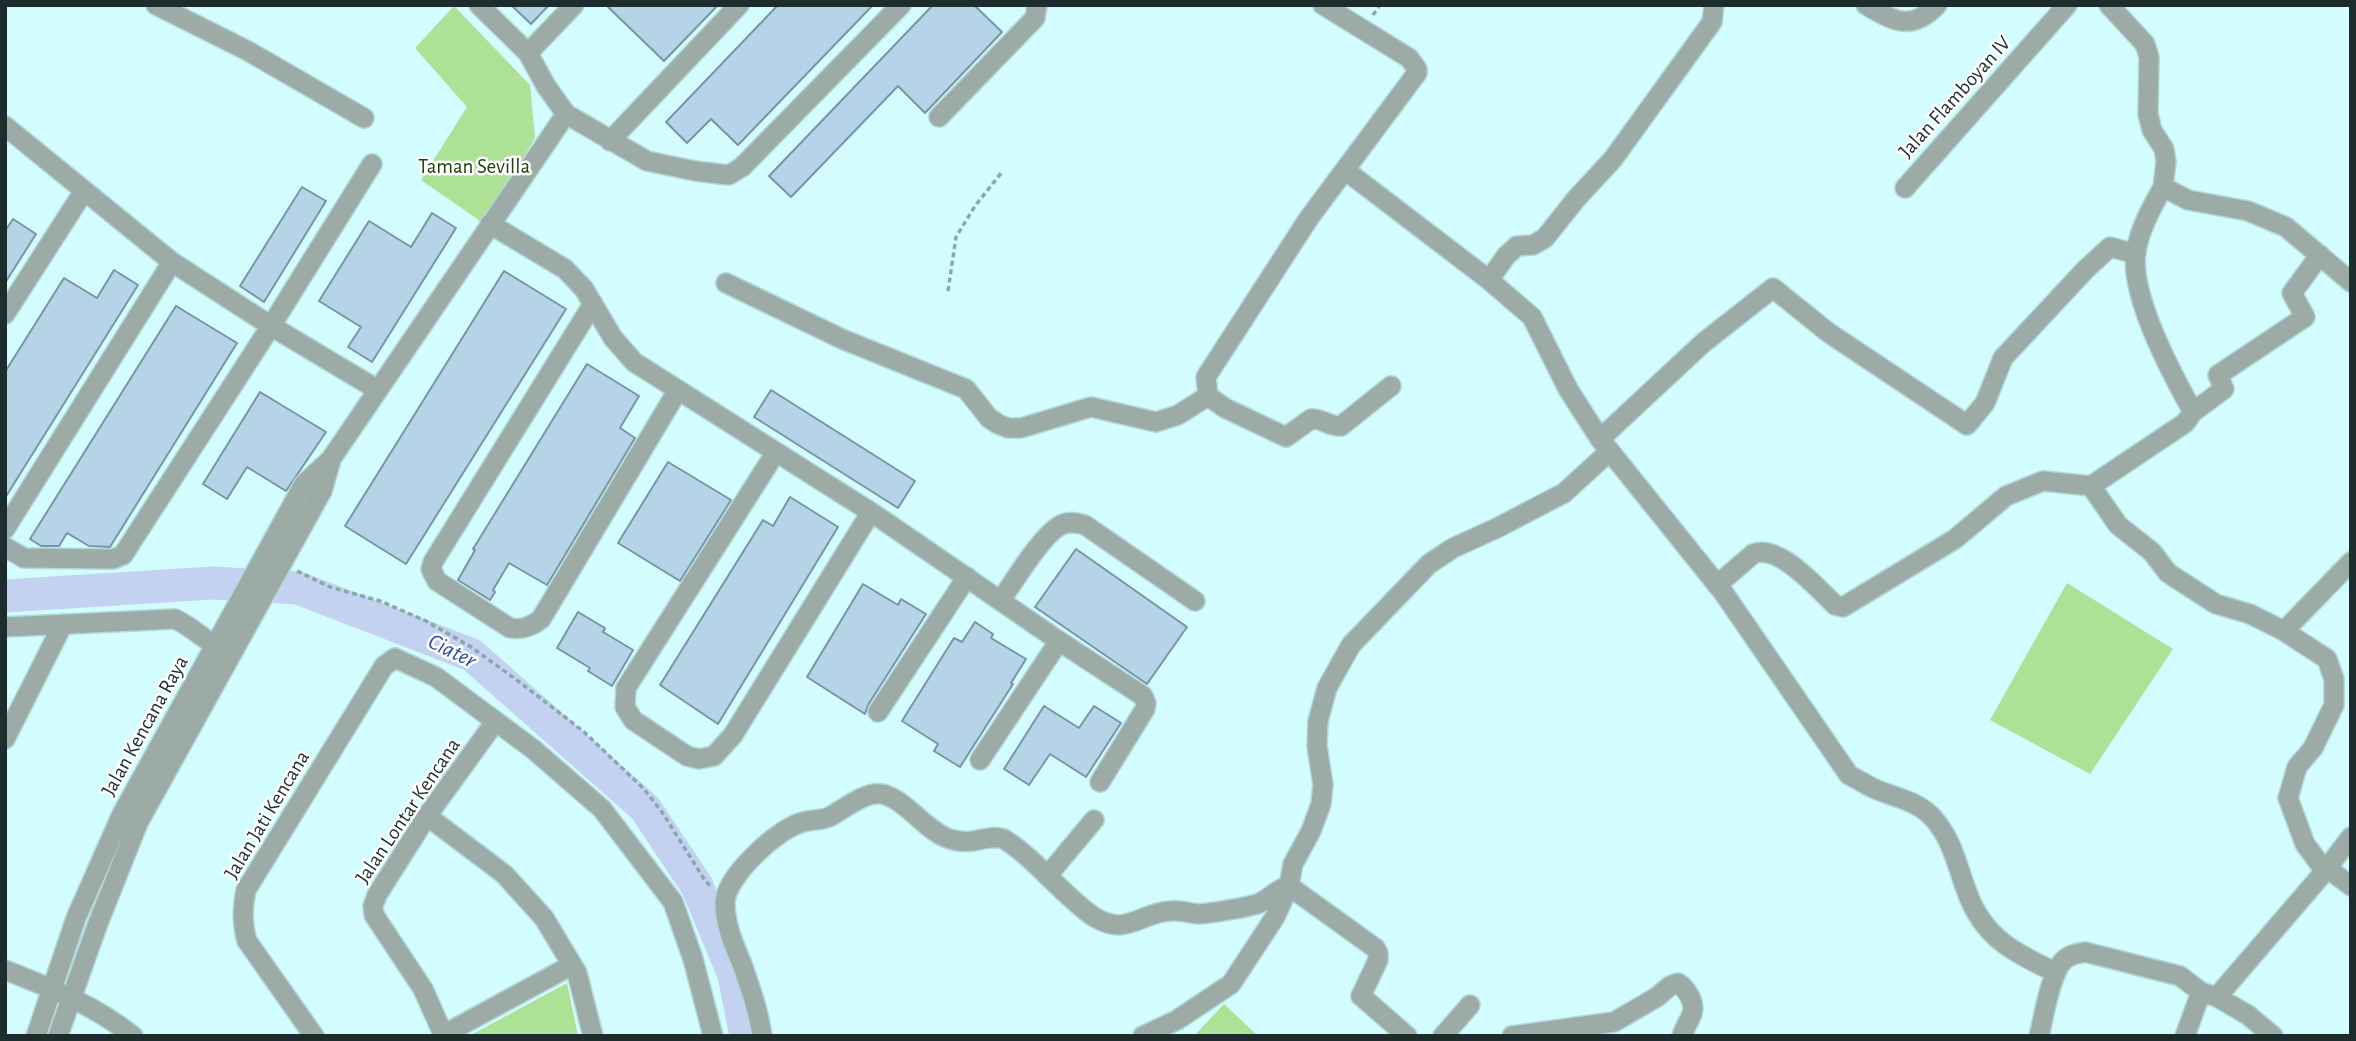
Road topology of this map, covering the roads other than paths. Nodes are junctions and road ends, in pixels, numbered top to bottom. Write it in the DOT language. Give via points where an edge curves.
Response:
graph roads {
  1 [pos="156,5"];
  2 [pos="479,5"];
  3 [pos="574,5"];
  4 [pos="739,5"];
  5 [pos="901,5"];
  6 [pos="1037,5"];
  7 [pos="1322,5"];
  8 [pos="1714,5"];
  9 [pos="1866,5"];
  10 [pos="1937,5"];
  11 [pos="2067,5"];
  12 [pos="2109,5"];
  13 [pos="528,54"];
  14 [pos="566,114"];
  15 [pos="939,117"];
  16 [pos="364,118"];
  17 [pos="5,127"];
  18 [pos="610,141"];
  19 [pos="372,164"];
  20 [pos="1345,170"];
  21 [pos="2162,187"];
  22 [pos="1905,188"];
  23 [pos="84,191"];
  24 [pos="491,224"];
  25 [pos="2136,254"];
  26 [pos="2320,255"];
  27 [pos="172,262"];
  28 [pos="1489,280"];
  29 [pos="2351,282"];
  30 [pos="726,283"];
  31 [pos="593,304"];
  32 [pos="5,314"];
  33 [pos="271,326"];
  34 [pos="1391,386"];
  35 [pos="378,390"];
  36 [pos="678,390"];
  37 [pos="1208,396"];
  38 [pos="2193,412"];
  39 [pos="1605,445"];
  40 [pos="776,452"];
  41 [pos="2091,485"];
  42 [pos="871,512"];
  43 [pos="5,529"];
  44 [pos="5,547"];
  45 [pos="2351,562"];
  46 [pos="967,577"];
  47 [pos="1717,585"];
  48 [pos="1001,600"];
  49 [pos="1195,601"];
  50 [pos="63,624"];
  51 [pos="5,627"];
  52 [pos="2284,631"];
  53 [pos="1059,641"];
  54 [pos="223,651"];
  55 [pos="878,712"];
  56 [pos="495,722"];
  57 [pos="5,739"];
  58 [pos="980,760"];
  59 [pos="1101,782"];
  60 [pos="427,816"];
  61 [pos="1094,820"];
  62 [pos="2351,837"];
  63 [pos="2326,870"];
  64 [pos="1048,875"];
  65 [pos="1289,886"];
  66 [pos="2351,886"];
  67 [pos="572,965"];
  68 [pos="5,971"];
  69 [pos="2055,972"];
  70 [pos="62,992"];
  71 [pos="2209,995"];
  72 [pos="1471,1006"];
  73 [pos="443,1035"];
  74 [pos="36,1036"];
  75 [pos="58,1036"];
  76 [pos="133,1036"];
  77 [pos="314,1036"];
  78 [pos="593,1036"];
  79 [pos="713,1036"];
  80 [pos="762,1036"];
  81 [pos="1143,1036"];
  82 [pos="1407,1036"];
  83 [pos="1443,1036"];
  84 [pos="1513,1036"];
  85 [pos="1682,1036"];
  86 [pos="2039,1036"];
  87 [pos="2186,1036"];
  88 [pos="2273,1036"];
  1 -- 16 [label="street"];
  2 -- 13 [label="street"];
  3 -- 13 [label="street"];
  4 -- 18 [label="street"];
  5 -- 18 [label="street" via="732,174 647,161"];
  6 -- 15 [label="street" via="1035,18"];
  7 -- 20 [label="street" via="1409,58 1417,69 1415,79"];
  8 -- 28 [label="street" via="1712,22 1613,159 1545,238 1517,246"];
  9 -- 10 [label="street" via="1888,18 1910,23"];
  11 -- 22 [label="street, Jalan Flamboyan IV"];
  12 -- 21 [label="street" via="2145,44 2149,57 2147,114 2164,149"];
  13 -- 14 [label="street"];
  14 -- 18 [label="street"];
  14 -- 24 [label="street, Jalan Kencana Raya"];
  17 -- 23 [label="street"];
  19 -- 33 [label="street"];
  20 -- 28 [label="street"];
  20 -- 37 [label="street" via="1206,377"];
  21 -- 25 [label="street"];
  21 -- 26 [label="street" via="2188,200 2248,211 2286,227"];
  23 -- 27 [label="street"];
  23 -- 32 [label="street"];
  24 -- 31 [label="street" via="565,270"];
  24 -- 35 [label="street, Jalan Kencana Raya"];
  25 -- 38 [label="street" via="2141,298 2164,361"];
  25 -- 39 [label="street" via="2110,247 2086,270 2003,358 1985,403 1966,425 1829,333 1773,288 1703,343"];
  26 -- 29 [label="street"];
  26 -- 38 [label="street" via="2292,293 2305,317 2218,375 2224,389"];
  27 -- 33 [label="street"];
  27 -- 43 [label="street"];
  28 -- 39 [label="street" via="1532,317 1568,389"];
  30 -- 37 [label="street" via="842,339 966,389 989,418 1008,428 1091,407 1156,422 1178,415"];
  31 -- 36 [label="street" via="612,338 634,362"];
  31 -- 36 [label="street" via="433,562 437,581 510,628 534,625"];
  33 -- 35 [label="street"];
  33 -- 44 [label="street" via="123,555 113,559 24,558"];
  34 -- 37 [label="street" via="1341,426 1311,419 1286,437"];
  35 -- 54 [label="street, Jalan Kencana Raya" via="331,459 304,484 277,560"];
  36 -- 40 [label="street"];
  38 -- 41 [label="street" via="2185,423"];
  39 -- 47 [label="street"];
  39 -- 65 [label="street" via="1564,493 1429,564 1351,645 1327,688 1318,720 1321,804 1291,869"];
  40 -- 42 [label="street"];
  40 -- 42 [label="street" via="626,688 625,707 633,720 687,756 713,756 733,735"];
  41 -- 47 [label="street" via="2043,481 2006,496 1955,539 1843,607 1769,553 1754,554"];
  41 -- 52 [label="street" via="2118,525 2152,552 2168,573 2216,604"];
  42 -- 46 [label="street"];
  45 -- 52 [label="street"];
  46 -- 48 [label="street"];
  46 -- 55 [label="street"];
  47 -- 69 [label="street" via="1849,775 1906,799 1933,817 1951,844 1979,917 1997,940"];
  48 -- 49 [label="street" via="1049,534 1074,522 1085,525"];
  48 -- 53 [label="street"];
  50 -- 51 [label="street"];
  50 -- 54 [label="street" via="175,619"];
  50 -- 57 [label="street"];
  52 -- 63 [label="street" via="2327,659 2334,679 2333,705 2313,748 2297,767 2288,798 2305,845"];
  53 -- 58 [label="street"];
  53 -- 59 [label="street" via="1143,696 1146,703"];
  54 -- 70 [label="street, Jalan Kencana Raya"];
  56 -- 60 [label="street, Jalan Lontar Kencana"];
  56 -- 77 [label="street, Jalan Jati Kencana" via="436,677 395,658 384,666 246,890 247,941"];
  56 -- 79 [label="street" via="603,809 673,902"];
  60 -- 67 [label="street" via="504,874 544,918"];
  60 -- 73 [label="street, Jalan Lontar Kencana" via="373,906 374,915 423,989"];
  61 -- 64 [label="street"];
  62 -- 63 [label="street"];
  63 -- 66 [label="street"];
  63 -- 71 [label="street"];
  64 -- 65 [label="street" via="1096,918 1118,925 1155,913 1200,914 1255,905"];
  64 -- 80 [label="street" via="1004,839 995,836 964,844 944,837 879,793 822,820 803,821 784,831 735,877 724,900 726,923"];
  65 -- 81 [label="street" via="1275,917 1231,984 1177,1020"];
  65 -- 82 [label="street" via="1375,948 1378,960 1361,996"];
  67 -- 73 [label="street"];
  67 -- 78 [label="street"];
  68 -- 70 [label="street"];
  69 -- 71 [label="street" via="2062,961 2085,952 2180,976"];
  69 -- 86 [label="street"];
  70 -- 74 [label="street, Jalan Kencana Raya"];
  70 -- 75 [label="street, Jalan Kencana Raya"];
  70 -- 76 [label="street"];
  71 -- 87 [label="street"];
  71 -- 88 [label="street" via="2248,1015"];
  72 -- 83 [label="street"];
  84 -- 85 [label="street" via="1614,1021 1678,983 1694,1005"];
}
